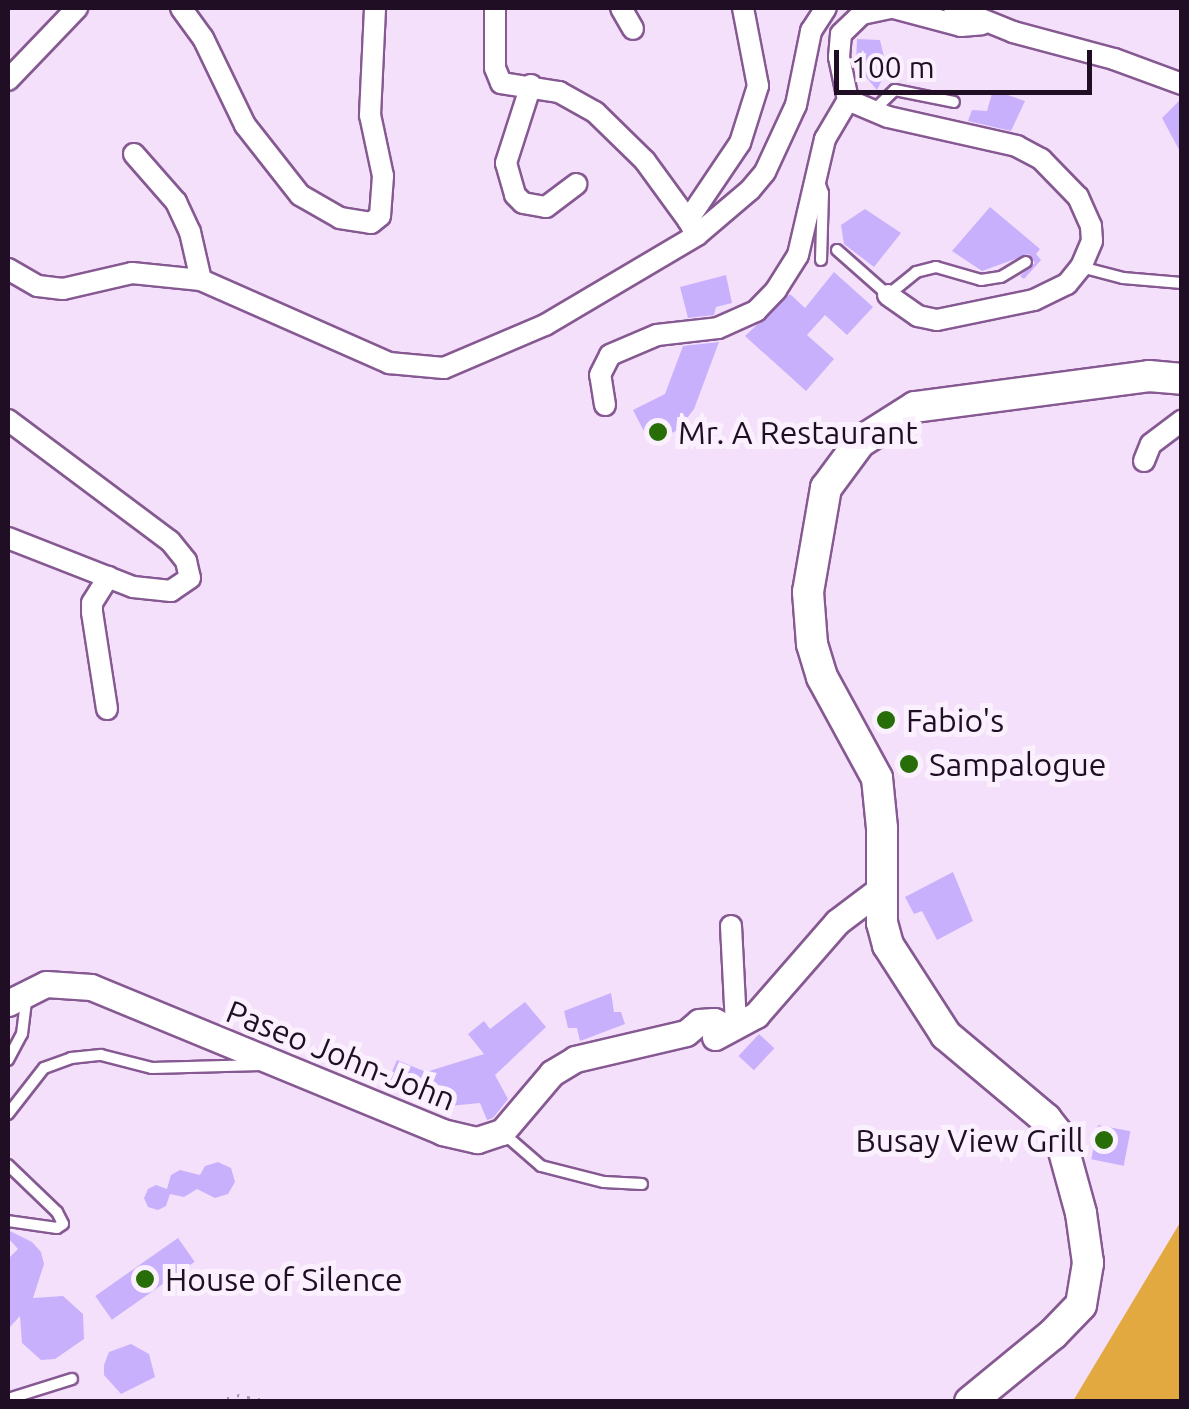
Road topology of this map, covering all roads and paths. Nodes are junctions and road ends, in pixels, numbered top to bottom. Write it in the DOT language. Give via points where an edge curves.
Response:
graph roads {
  1 [pos="77,8"];
  2 [pos="181,8"];
  3 [pos="375,8"];
  4 [pos="495,8"];
  5 [pos="621,8"];
  6 [pos="743,8"];
  7 [pos="826,8"];
  8 [pos="892,8"];
  9 [pos="954,8"];
  10 [pos="988,24"];
  11 [pos="633,28"];
  12 [pos="9,73"];
  13 [pos="1182,84"];
  14 [pos="531,85"];
  15 [pos="848,100"];
  16 [pos="954,102"];
  17 [pos="873,112"];
  18 [pos="134,154"];
  19 [pos="816,177"];
  20 [pos="576,184"];
  21 [pos="692,228"];
  22 [pos="837,250"];
  23 [pos="821,260"];
  24 [pos="1026,262"];
  25 [pos="1081,267"];
  26 [pos="8,269"];
  27 [pos="201,280"];
  28 [pos="1182,283"];
  29 [pos="888,295"];
  30 [pos="1182,379"];
  31 [pos="605,405"];
  32 [pos="8,420"];
  33 [pos="1182,421"];
  34 [pos="1144,461"];
  35 [pos="8,538"];
  36 [pos="108,577"];
  37 [pos="107,709"];
  38 [pos="882,888"];
  39 [pos="731,926"];
  40 [pos="17,996"];
  41 [pos="732,1027"];
  42 [pos="8,1060"];
  43 [pos="274,1064"];
  44 [pos="8,1114"];
  45 [pos="502,1132"];
  46 [pos="8,1165"];
  47 [pos="642,1184"];
  48 [pos="8,1221"];
  49 [pos="72,1380"];
  50 [pos="8,1400"];
  51 [pos="218,1402"];
  52 [pos="273,1402"];
  53 [pos="970,1402"];
  1 -- 12 [label="street"];
  2 -- 3 [label="street" via="245,126 300,195 340,218 371,223 380,216 384,176 370,115"];
  4 -- 14 [label="street" via="497,78"];
  5 -- 11 [label="street"];
  6 -- 21 [label="street" via="758,86 740,143"];
  7 -- 21 [label="street" via="811,31 796,105 764,172 750,190"];
  8 -- 10 [label="street" via="961,26"];
  8 -- 15 [label="street" via="862,14 841,34 838,57"];
  9 -- 10 [label="street"];
  10 -- 13 [label="street"];
  14 -- 20 [label="street" via="506,163 515,195 546,208"];
  14 -- 21 [label="street" via="595,112 645,161"];
  15 -- 17 [label="street"];
  15 -- 19 [label="street" via="826,139"];
  16 -- 17 [label="lane" via="895,90"];
  17 -- 25 [label="street" via="1017,146 1041,160 1063,177 1087,212 1092,242"];
  18 -- 27 [label="street" via="176,202"];
  19 -- 23 [label="lane" via="823,193"];
  19 -- 31 [label="street" via="798,255 776,290 756,311 718,328 658,335 610,354 600,372"];
  21 -- 27 [label="street" via="545,325 444,368 390,363"];
  22 -- 29 [label="lane"];
  24 -- 29 [label="lane" via="981,280 936,267 916,272"];
  25 -- 28 [label="lane"];
  25 -- 29 [label="street" via="1067,284 1034,300 937,320 918,316"];
  26 -- 27 [label="street" via="38,286 63,288 132,273"];
  30 -- 38 [label="main road" via="1149,376 915,407 860,442 826,488 808,592 812,644 822,677 877,778"];
  32 -- 36 [label="street" via="170,540 190,578 158,592"];
  33 -- 34 [label="street" via="1151,444"];
  35 -- 36 [label="street"];
  36 -- 37 [label="street" via="92,603"];
  38 -- 41 [label="street" via="837,922 762,1009"];
  38 -- 53 [label="main road" via="882,924 896,960 946,1035 1060,1137 1080,1213 1088,1263 1081,1305"];
  39 -- 41 [label="street"];
  40 -- 42 [label="lane" via="22,1034"];
  40 -- 43 [label="street, Paseo John-John" via="70,983 90,987"];
  41 -- 45 [label="street" via="700,1022 686,1033 612,1046 561,1066"];
  43 -- 44 [label="lane" via="152,1068 102,1054 72,1058 44,1068"];
  43 -- 45 [label="street, Paseo John-John" via="460,1138 490,1139"];
  45 -- 47 [label="lane" via="542,1166"];
  46 -- 48 [label="lane" via="63,1224"];
  49 -- 50 [label="lane"];
  51 -- 52 [label="path" via="238,1394"];
}
